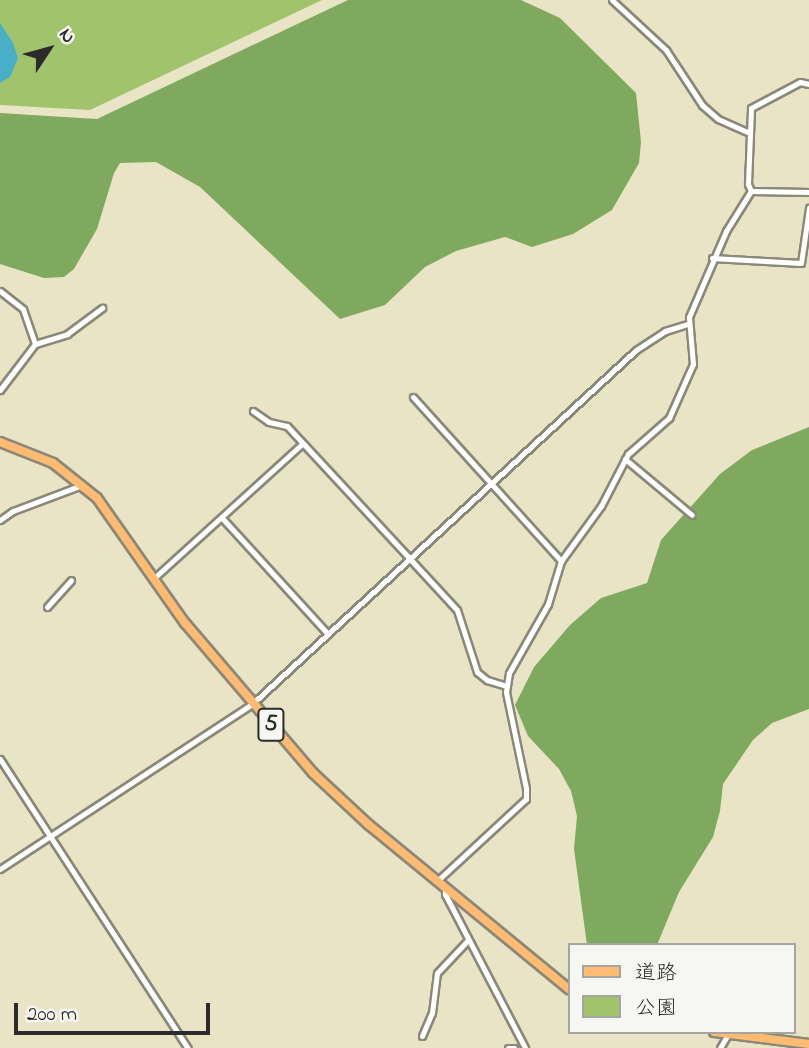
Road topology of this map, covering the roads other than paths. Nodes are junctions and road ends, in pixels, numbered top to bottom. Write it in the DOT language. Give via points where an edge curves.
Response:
graph roads {
  1 [pos="612,0"];
  2 [pos="809,84"];
  3 [pos="749,133"];
  4 [pos="751,191"];
  5 [pos="809,192"];
  6 [pos="809,208"];
  7 [pos="712,258"];
  8 [pos="0,291"];
  9 [pos="102,308"];
  10 [pos="688,324"];
  11 [pos="35,344"];
  12 [pos="0,390"];
  13 [pos="413,397"];
  14 [pos="253,411"];
  15 [pos="0,442"];
  16 [pos="303,444"];
  17 [pos="625,459"];
  18 [pos="491,484"];
  19 [pos="82,485"];
  20 [pos="692,515"];
  21 [pos="223,519"];
  22 [pos="0,520"];
  23 [pos="410,559"];
  24 [pos="561,561"];
  25 [pos="153,579"];
  26 [pos="71,580"];
  27 [pos="47,607"];
  28 [pos="328,634"];
  29 [pos="507,686"];
  30 [pos="252,704"];
  31 [pos="0,759"];
  32 [pos="50,836"];
  33 [pos="0,869"];
  34 [pos="437,881"];
  35 [pos="445,888"];
  36 [pos="468,940"];
  37 [pos="568,988"];
  38 [pos="729,1034"];
  39 [pos="422,1037"];
  40 [pos="809,1044"];
  41 [pos="188,1048"];
  42 [pos="508,1048"];
  43 [pos="514,1048"];
  44 [pos="525,1048"];
  45 [pos="720,1048"];
  1 -- 3 [label="street" via="666,50 702,105"];
  2 -- 3 [label="street" via="800,82 753,106"];
  3 -- 4 [label="street"];
  4 -- 5 [label="street"];
  4 -- 7 [label="street"];
  6 -- 7 [label="street" via="801,263"];
  7 -- 10 [label="street"];
  8 -- 11 [label="street" via="23,309"];
  9 -- 11 [label="street" via="67,334"];
  10 -- 17 [label="street" via="693,364 669,418"];
  10 -- 18 [label="street" via="665,331 636,351"];
  11 -- 12 [label="street"];
  13 -- 18 [label="street"];
  14 -- 16 [label="street" via="269,422 287,426"];
  15 -- 19 [label="main road, 5" via="53,463"];
  16 -- 21 [label="street"];
  16 -- 23 [label="street"];
  17 -- 20 [label="street"];
  17 -- 24 [label="street" via="601,506"];
  18 -- 23 [label="street"];
  18 -- 24 [label="street"];
  19 -- 22 [label="street"];
  19 -- 25 [label="main road, 5" via="106,509"];
  21 -- 25 [label="street"];
  21 -- 28 [label="street"];
  23 -- 28 [label="street"];
  23 -- 29 [label="street" via="457,610 477,672"];
  24 -- 29 [label="street" via="548,604 509,673"];
  25 -- 30 [label="main road, 5"];
  26 -- 27 [label="street"];
  28 -- 30 [label="street"];
  29 -- 34 [label="street" via="526,799"];
  30 -- 32 [label="street"];
  30 -- 34 [label="main road, 5" via="337,797"];
  31 -- 32 [label="street"];
  32 -- 33 [label="street"];
  32 -- 41 [label="street"];
  34 -- 35 [label="main road, 5"];
  35 -- 36 [label="street"];
  35 -- 37 [label="main road, 5"];
  36 -- 39 [label="street" via="437,972 432,1013"];
  36 -- 44 [label="street"];
  38 -- 40 [label="main road"];
  38 -- 45 [label="street"];
  42 -- 43 [label="street"];
}
